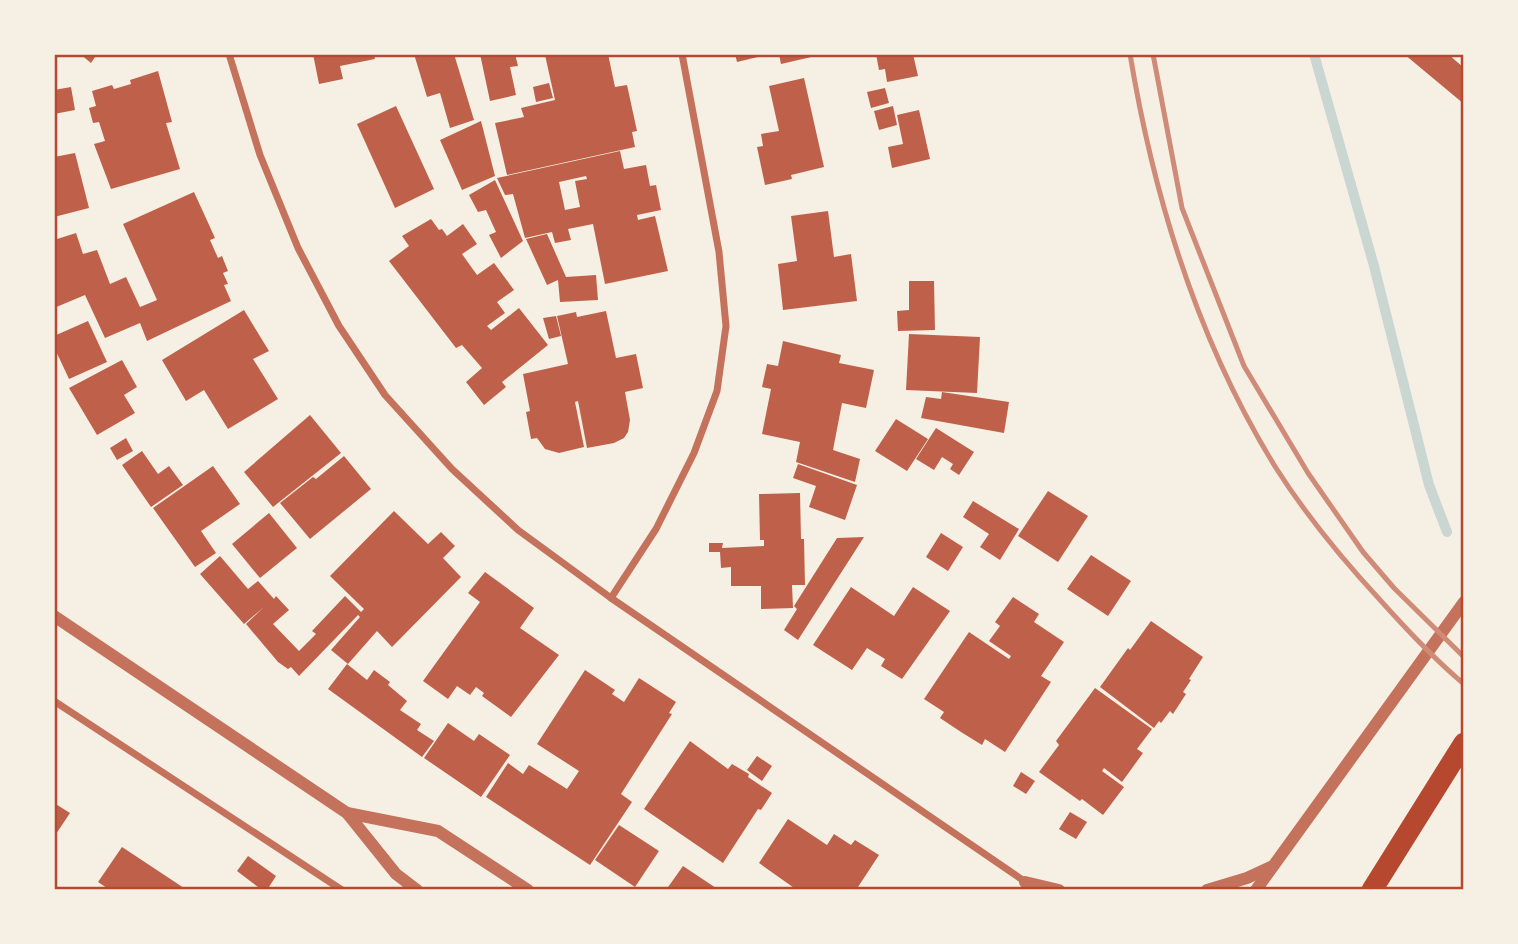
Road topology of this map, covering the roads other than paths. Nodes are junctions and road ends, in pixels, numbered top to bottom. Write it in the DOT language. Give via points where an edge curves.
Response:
graph roads {
  1 [pos="229,54"];
  2 [pos="682,54"];
  3 [pos="611,598"];
  4 [pos="1463,603"];
  5 [pos="54,616"];
  6 [pos="54,701"];
  7 [pos="1464,743"];
  8 [pos="347,813"];
  9 [pos="1273,866"];
  10 [pos="1031,886"];
  11 [pos="342,890"];
  12 [pos="417,890"];
  13 [pos="528,890"];
  14 [pos="1059,890"];
  15 [pos="1207,890"];
  16 [pos="1256,890"];
  17 [pos="1372,890"];
  1 -- 3 [label="street" via="260,155 298,248 339,326 385,395 452,469 518,530"];
  2 -- 3 [label="street" via="719,253 726,326 717,391 694,453 656,529"];
  3 -- 10 [label="street"];
  4 -- 9 [label="street"];
  5 -- 8 [label="street"];
  6 -- 11 [label="street"];
  7 -- 17 [label="highway"];
  8 -- 12 [label="street" via="396,874"];
  8 -- 13 [label="street" via="439,831"];
  9 -- 15 [label="street"];
  9 -- 16 [label="street"];
  10 -- 14 [label="street"];
}
